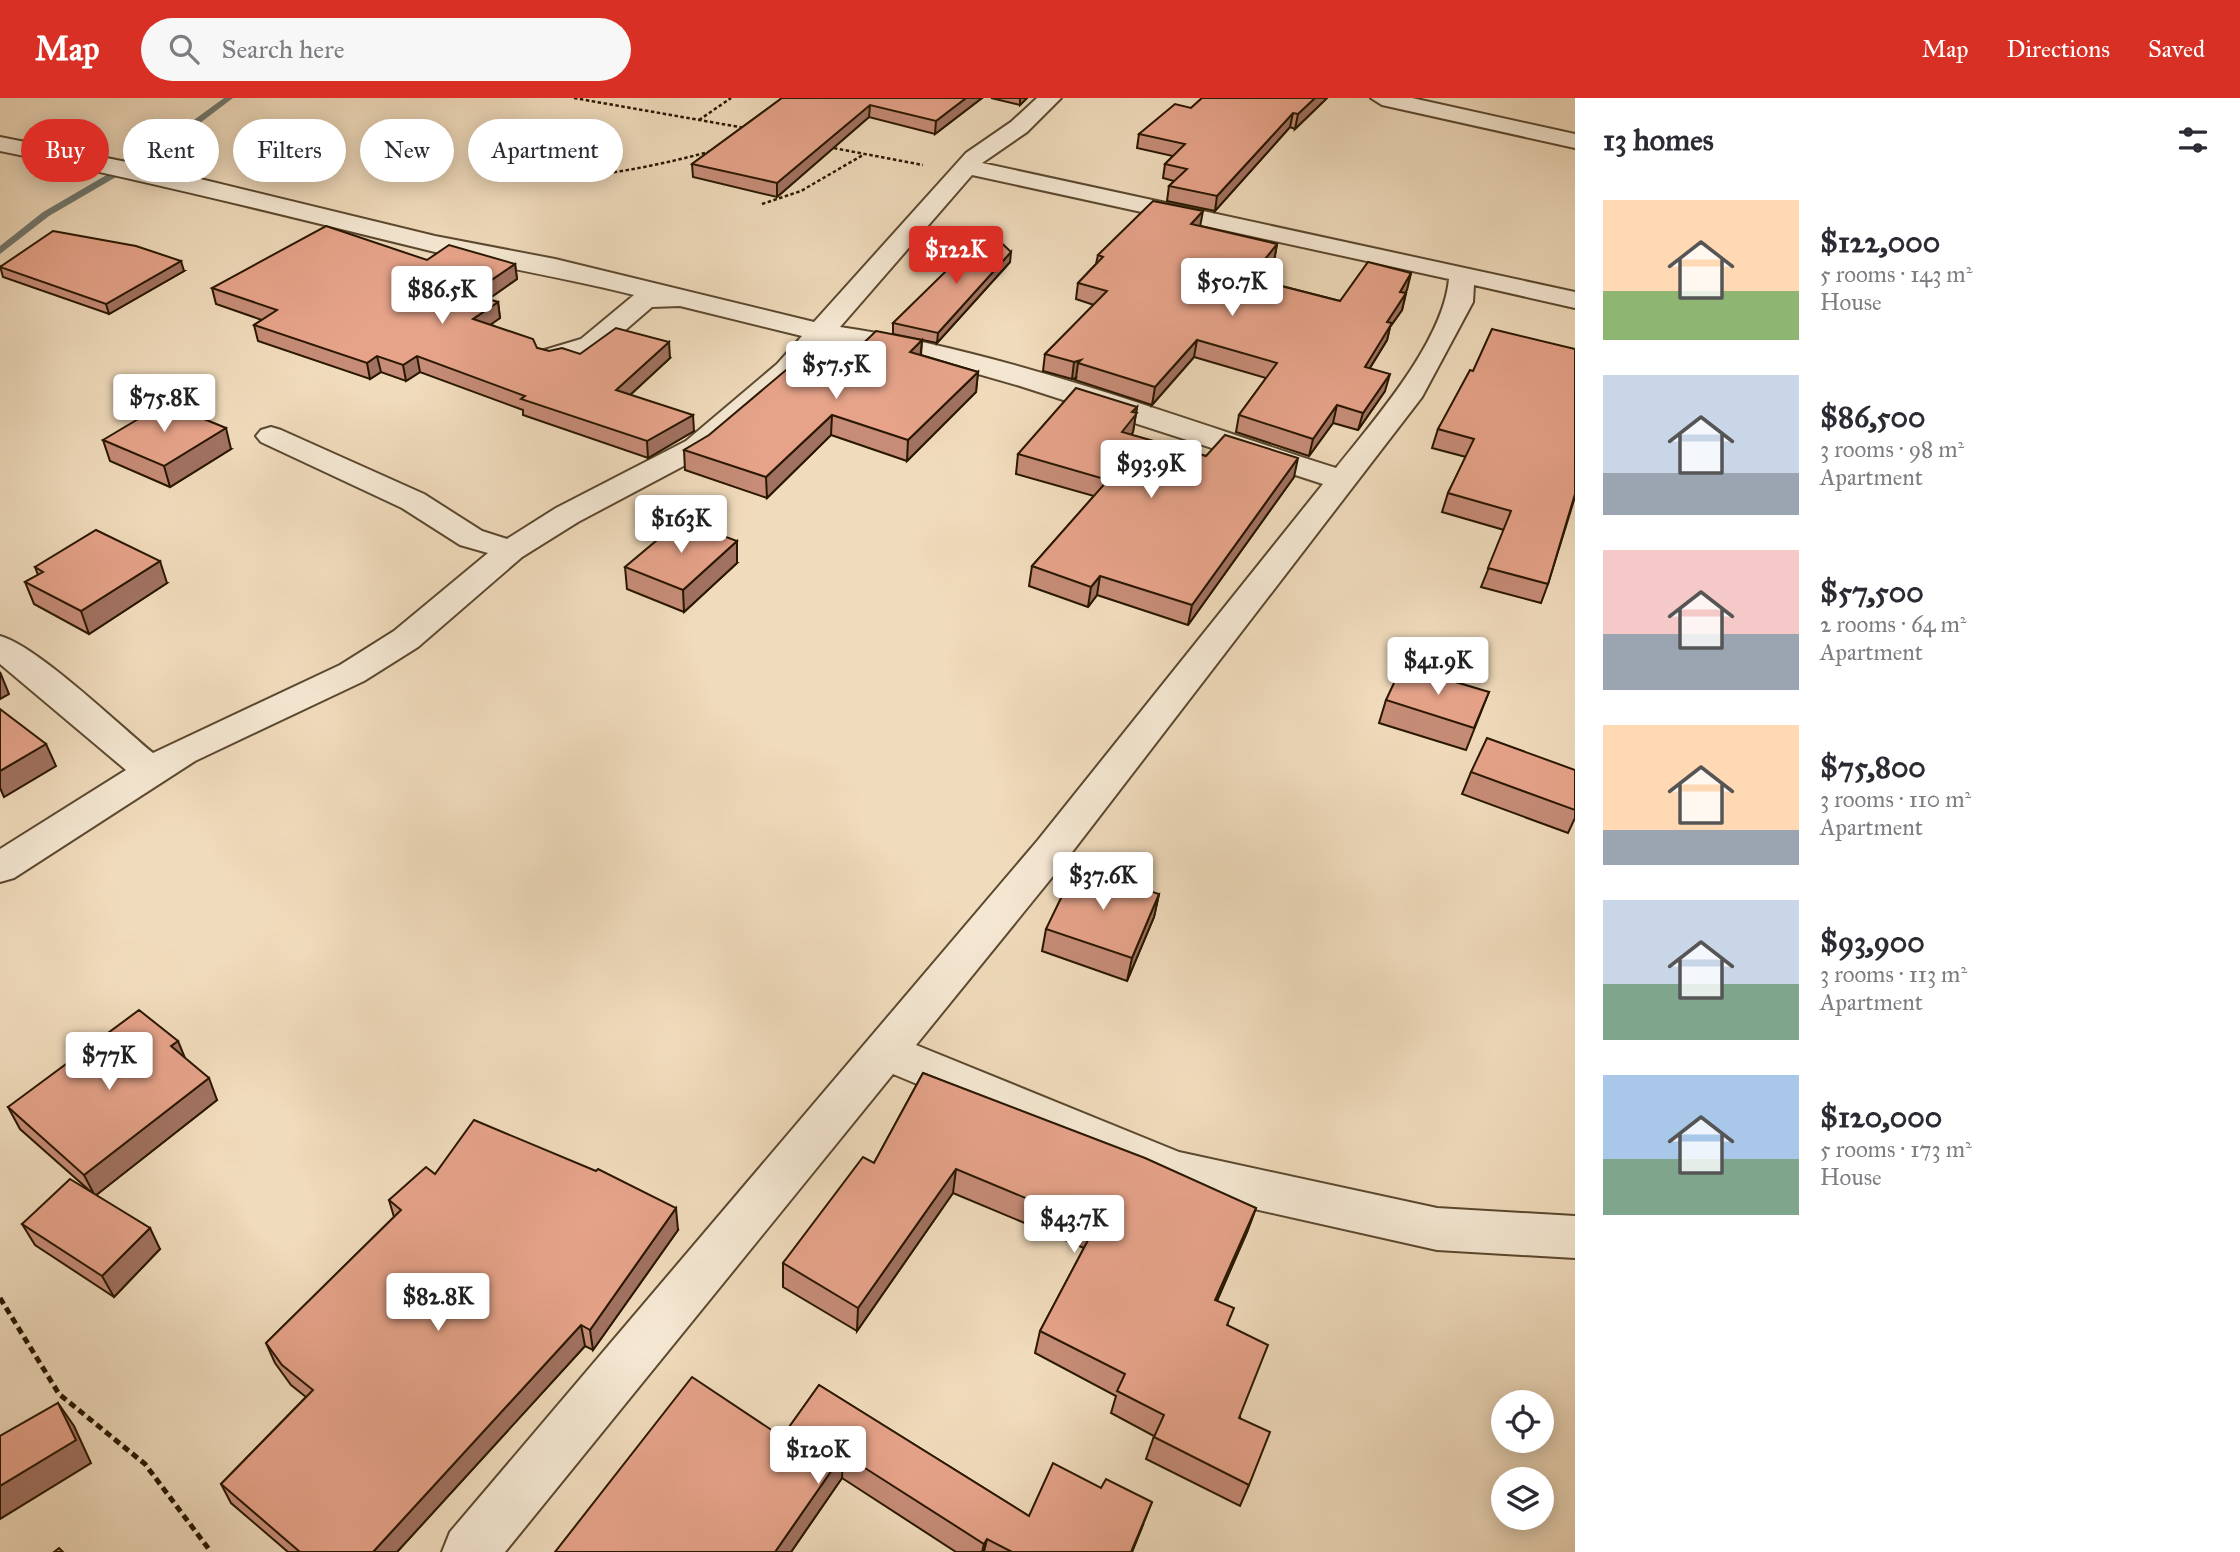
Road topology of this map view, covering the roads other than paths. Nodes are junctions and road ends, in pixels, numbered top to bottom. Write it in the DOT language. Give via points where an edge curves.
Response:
graph roads {
  1 [pos="1050,98"];
  2 [pos="1382,98"];
  3 [pos="1575,141"];
  4 [pos="0,144"];
  5 [pos="964,169"];
  6 [pos="1462,274"];
  7 [pos="680,298"];
  8 [pos="1575,300"];
  9 [pos="821,332"];
  10 [pos="551,357"];
  11 [pos="271,436"];
  12 [pos="1340,479"];
  13 [pos="511,550"];
  14 [pos="0,648"];
  15 [pos="151,772"];
  16 [pos="0,868"];
  17 [pos="884,1051"];
  18 [pos="1575,1237"];
  19 [pos="470,1552"];
  1 -- 5 [label="street"];
  2 -- 3 [label="street"];
  4 -- 7 [label="street" via="138,171"];
  5 -- 6 [label="street"];
  5 -- 9 [label="street"];
  6 -- 8 [label="street"];
  6 -- 12 [label="street" via="1460,302 1412,391"];
  7 -- 9 [label="street"];
  7 -- 10 [label="street" via="645,299 592,345"];
  9 -- 12 [label="street" via="908,345"];
  9 -- 13 [label="street" via="787,370 697,447 567,514"];
  11 -- 13 [label="street" via="413,501 471,538"];
  12 -- 17 [label="street" via="1052,849"];
  13 -- 15 [label="street" via="406,639 352,673 182,752"];
  14 -- 15 [label="street"];
  15 -- 16 [label="street"];
  17 -- 18 [label="street" via="1174,1171 1437,1229"];
  17 -- 19 [label="street"];
}
